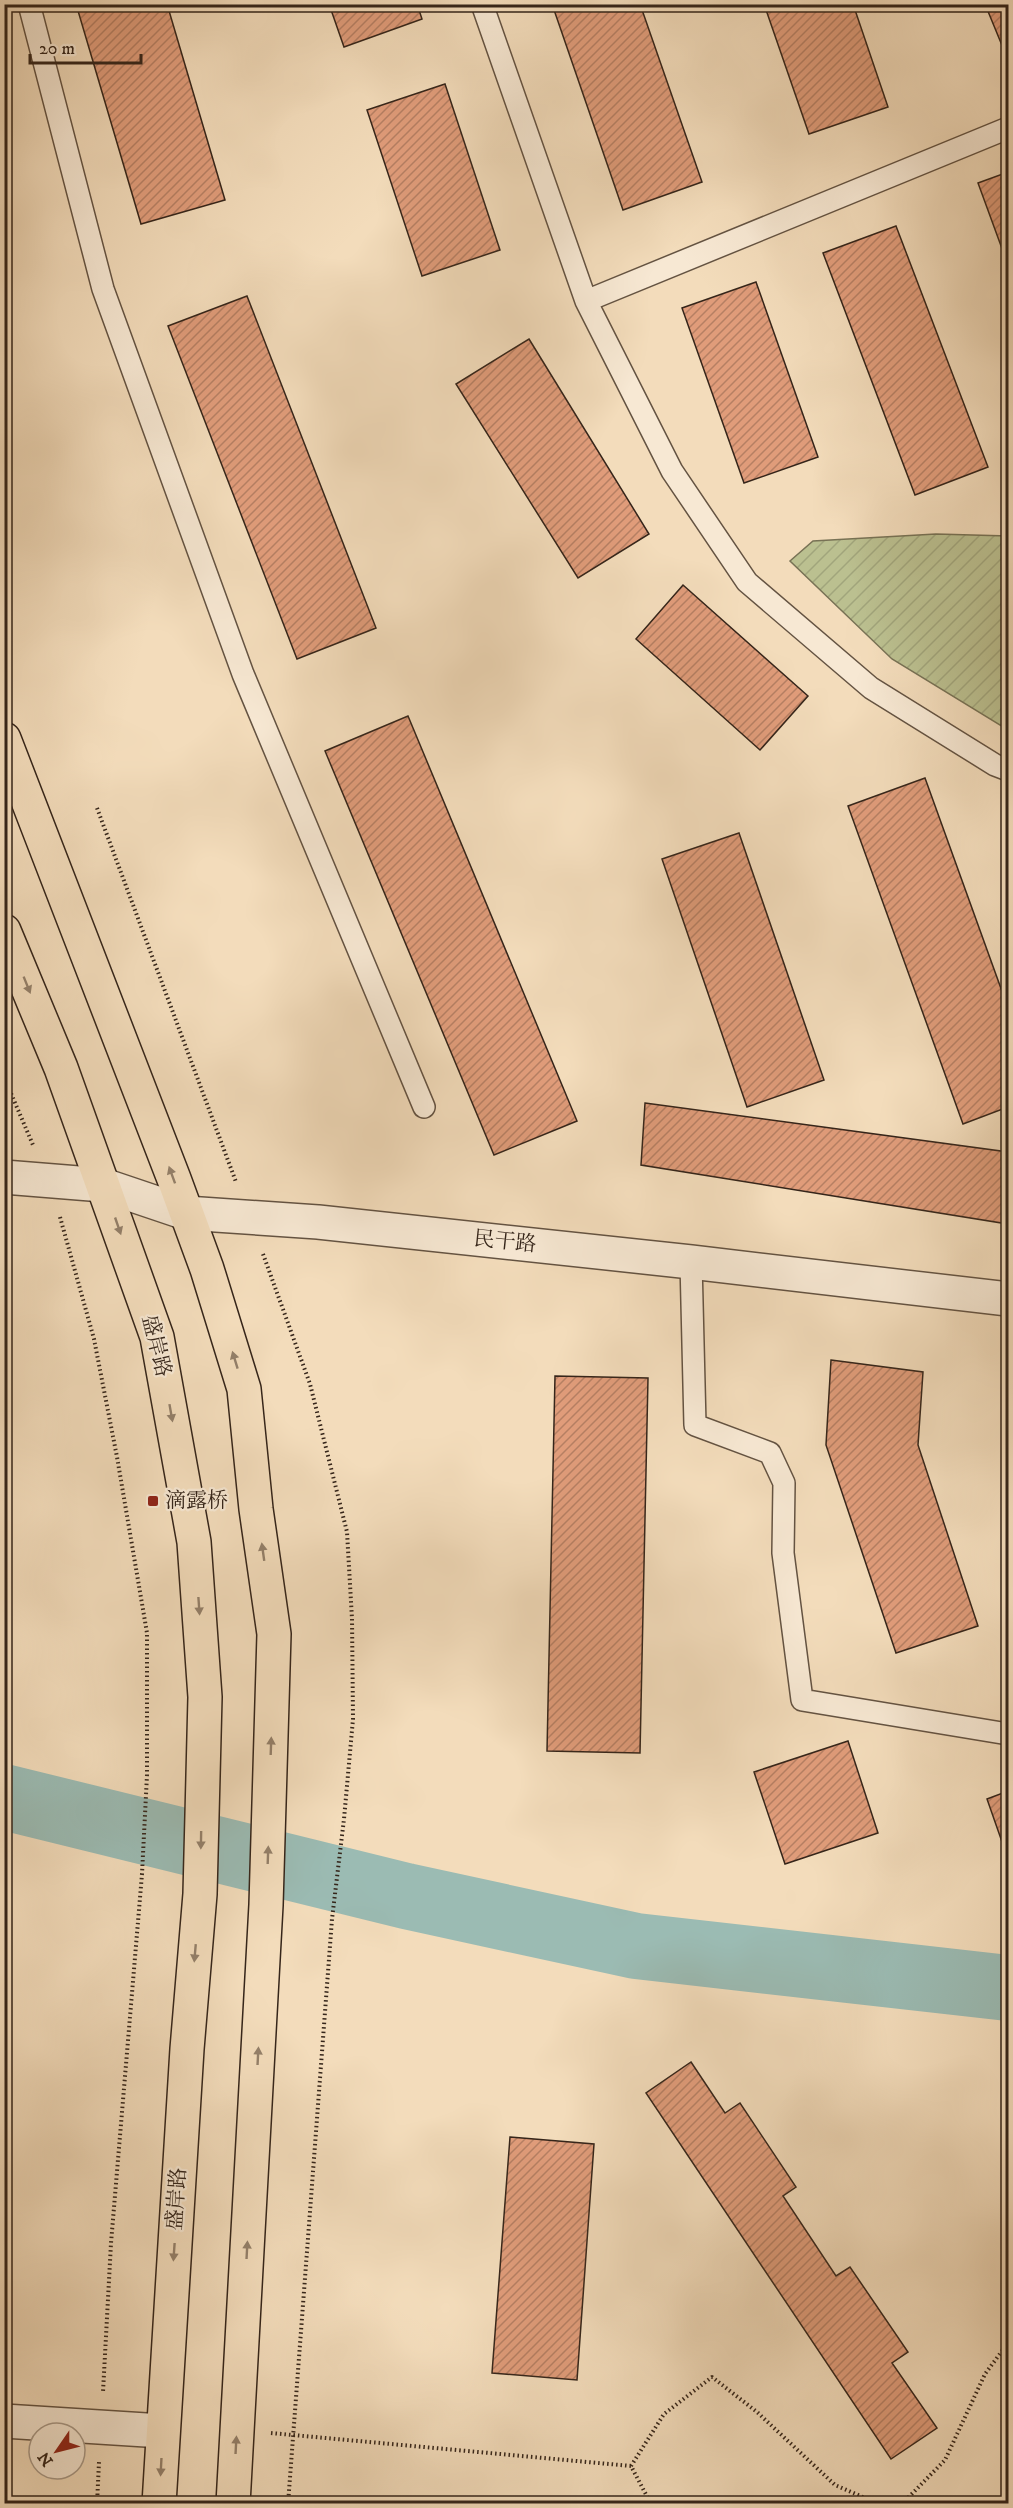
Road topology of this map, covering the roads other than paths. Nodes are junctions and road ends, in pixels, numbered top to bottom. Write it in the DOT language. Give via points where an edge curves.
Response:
graph roads {
  1 [pos="29,4"];
  2 [pos="482,4"];
  3 [pos="1008,128"];
  4 [pos="586,301"];
  5 [pos="4,739"];
  6 [pos="1008,770"];
  7 [pos="4,931"];
  8 [pos="424,1107"];
  9 [pos="4,1177"];
  10 [pos="103,1185"];
  11 [pos="186,1213"];
  12 [pos="691,1262"];
  13 [pos="1008,1299"];
  14 [pos="1008,1734"];
  15 [pos="4,2421"];
  16 [pos="162,2431"];
  17 [pos="159,2504"];
  18 [pos="233,2504"];
  1 -- 8 [label="lane" via="107,300 243,674"];
  2 -- 4 [label="lane"];
  3 -- 4 [label="lane"];
  4 -- 6 [label="lane" via="672,471 747,582 871,688"];
  11 -- 5 [label="main road, one-way"];
  7 -- 10 [label="main road, 盛岸路, one-way" via="61,1068"];
  9 -- 10 [label="street, 民干路"];
  10 -- 11 [label="street, 民干路"];
  10 -- 16 [label="main road, 盛岸路, one-way" via="157,1337 195,1542 205,1697 200,1894"];
  11 -- 12 [label="street, 民干路" via="318,1222"];
  18 -- 11 [label="main road, one-way" via="266,1905 274,1634 244,1389"];
  12 -- 13 [label="street, 民干路"];
  12 -- 14 [label="lane" via="695,1425 770,1454 783,1483 783,1554 802,1700"];
  15 -- 16 [label="street"];
  16 -- 17 [label="main road, 盛岸路, one-way"];
}
